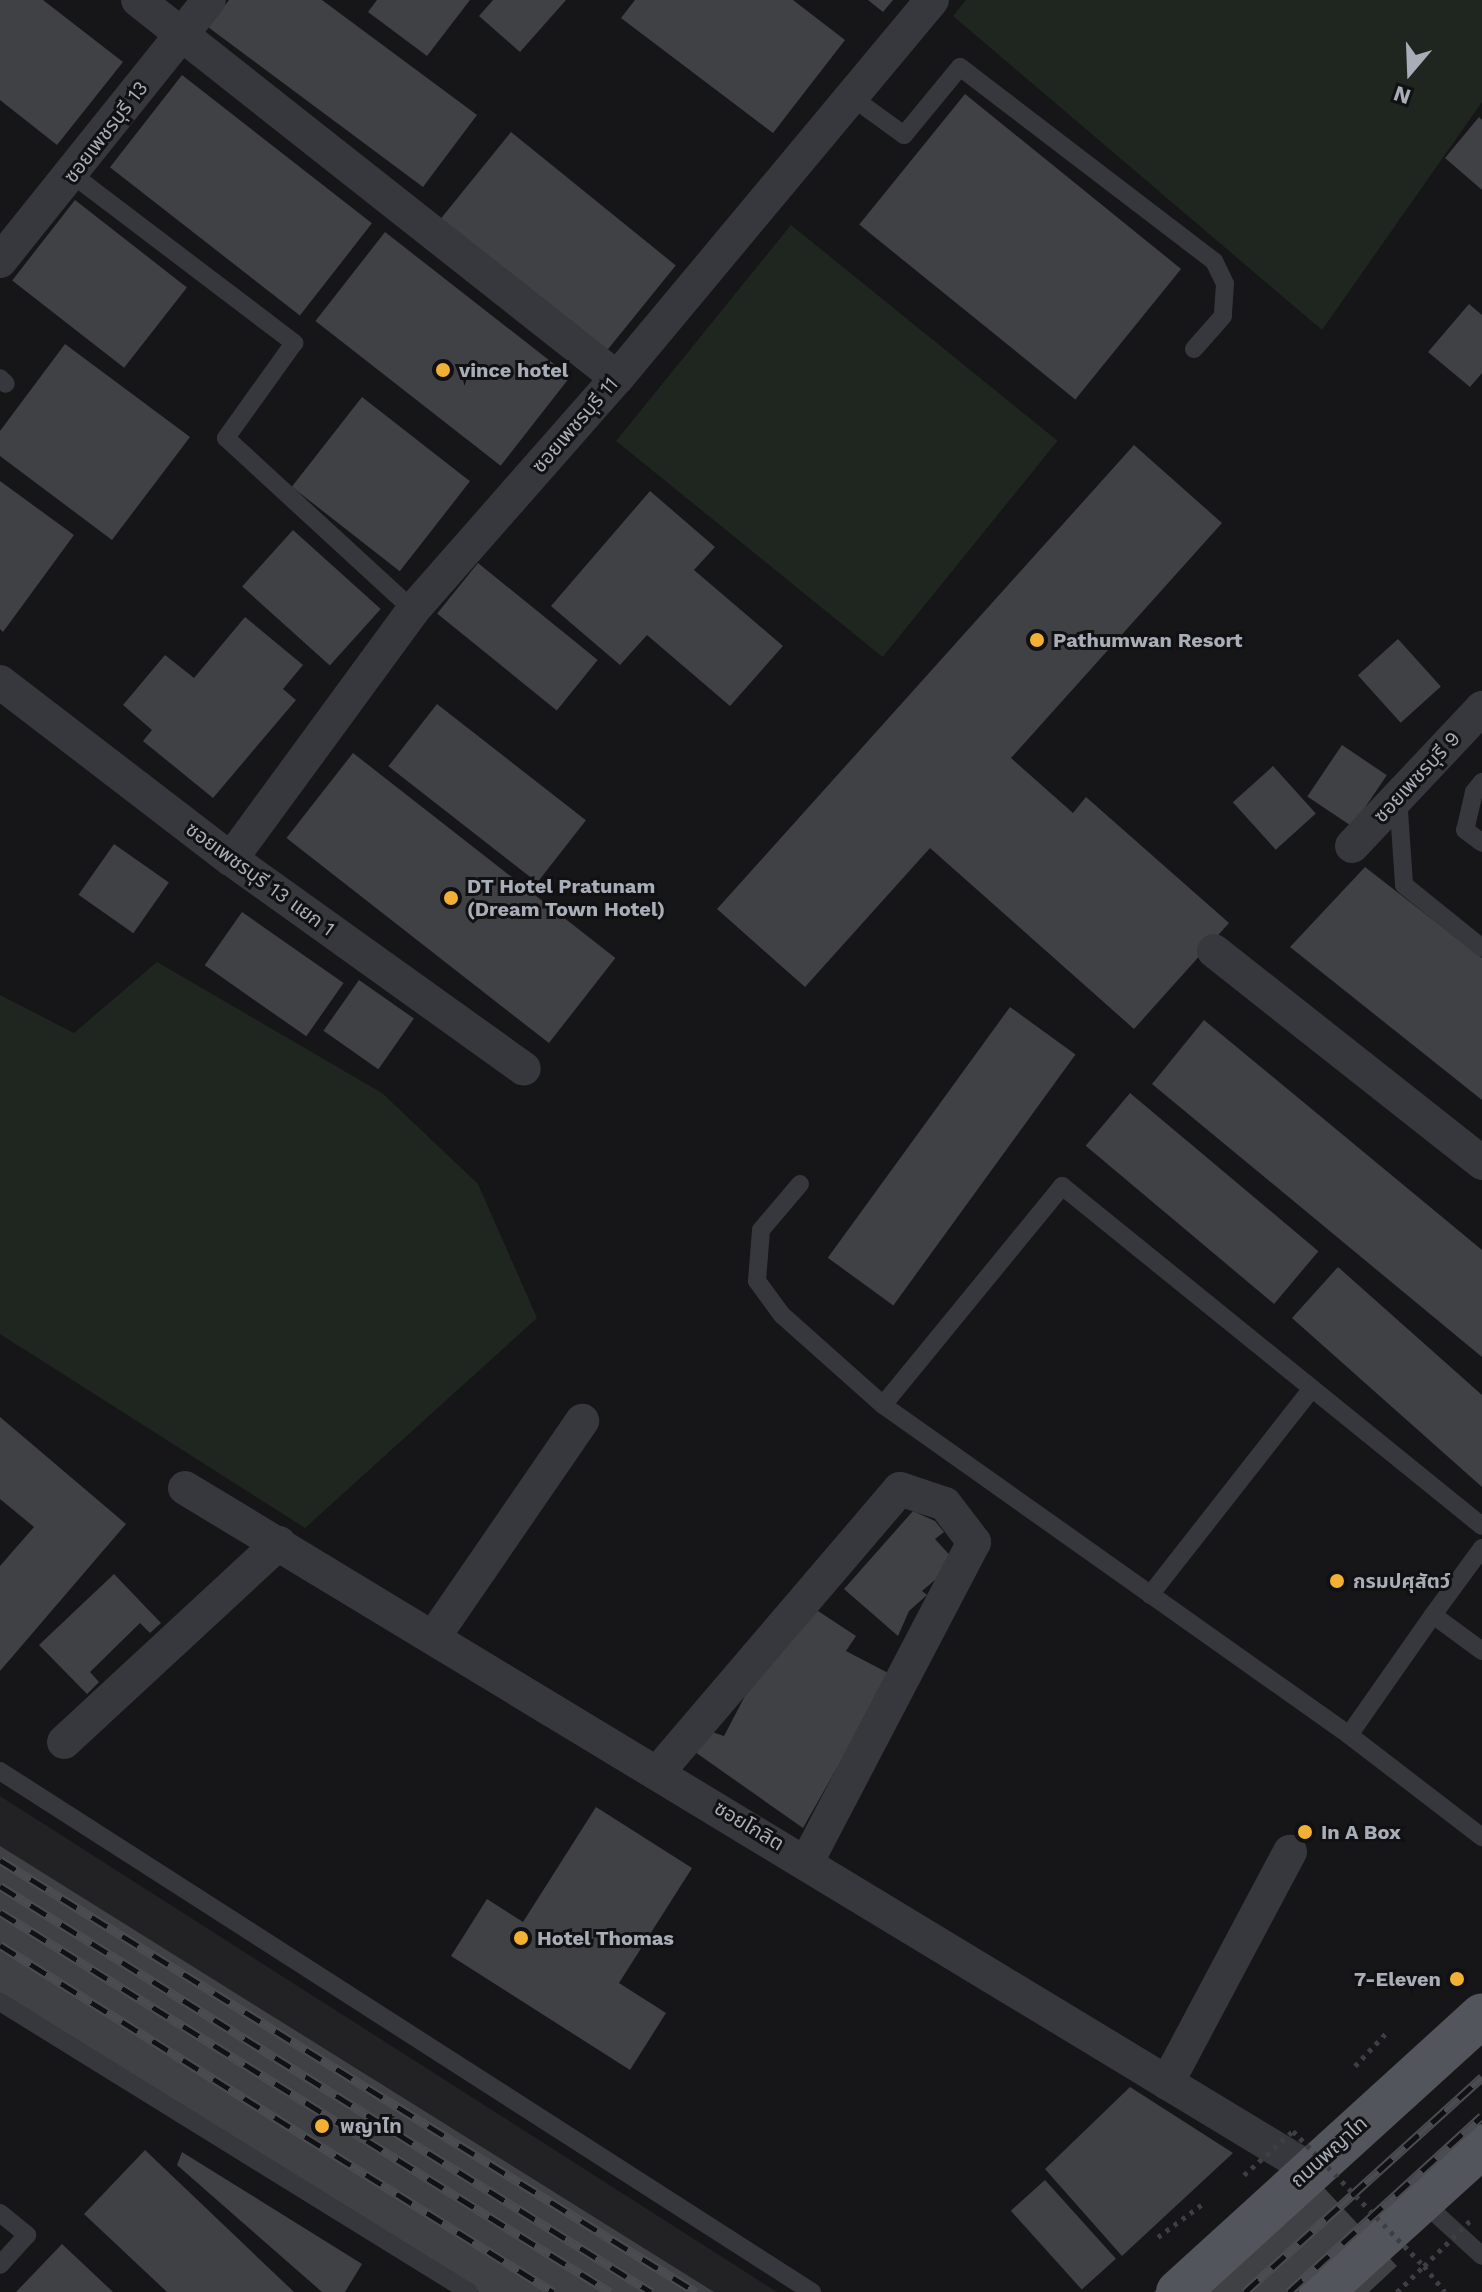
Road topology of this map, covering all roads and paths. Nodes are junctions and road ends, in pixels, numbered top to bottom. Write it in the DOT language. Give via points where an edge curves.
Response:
graph roads {
  1 [pos="138,0"];
  2 [pos="209,0"];
  3 [pos="932,0"];
  4 [pos="181,36"];
  5 [pos="853,98"];
  6 [pos="73,175"];
  7 [pos="0,261"];
  8 [pos="1194,349"];
  9 [pos="617,378"];
  10 [pos="413,610"];
  11 [pos="0,682"];
  12 [pos="1482,708"];
  13 [pos="1482,782"];
  14 [pos="1398,794"];
  15 [pos="1482,843"];
  16 [pos="1352,846"];
  17 [pos="231,859"];
  18 [pos="1482,948"];
  19 [pos="1214,951"];
  20 [pos="524,1069"];
  21 [pos="1482,1163"];
  22 [pos="800,1184"];
  23 [pos="1311,1390"];
  24 [pos="883,1405"];
  25 [pos="582,1421"];
  26 [pos="185,1488"];
  27 [pos="1482,1526"];
  28 [pos="279,1543"];
  29 [pos="1482,1548"];
  30 [pos="1150,1595"];
  31 [pos="1433,1615"];
  32 [pos="435,1635"];
  33 [pos="1482,1651"];
  34 [pos="1349,1735"];
  35 [pos="64,1742"];
  36 [pos="0,1771"];
  37 [pos="658,1772"];
  38 [pos="1482,1837"];
  39 [pos="1290,1852"];
  40 [pos="807,1862"];
  41 [pos="0,2002"];
  42 [pos="1482,2015"];
  43 [pos="1167,2083"];
  44 [pos="1482,2146"];
  45 [pos="1310,2169"];
  46 [pos="1232,2184"];
  47 [pos="1420,2199"];
  48 [pos="1207,2201"];
  49 [pos="0,2213"];
  50 [pos="1471,2220"];
  51 [pos="1158,2237"];
  52 [pos="1482,2256"];
  53 [pos="0,2265"];
  54 [pos="1424,2267"];
  55 [pos="469,2292"];
  56 [pos="812,2292"];
  57 [pos="1178,2292"];
  58 [pos="1321,2292"];
  59 [pos="1397,2292"];
  60 [pos="1445,2292"];
  1 -- 4 [label="street"];
  2 -- 4 [label="street, ซอยเพชรบุรี 13"];
  3 -- 5 [label="street, ซอยเพชรบุรี 11"];
  4 -- 6 [label="street, ซอยเพชรบุรี 13"];
  4 -- 9 [label="street"];
  5 -- 8 [label="lane" via="904,135 960,67 1214,261 1225,284 1223,316"];
  5 -- 9 [label="street, ซอยเพชรบุรี 11"];
  6 -- 7 [label="street, ซอยเพชรบุรี 13"];
  6 -- 10 [label="lane" via="294,343 226,438"];
  9 -- 10 [label="street, ซอยเพชรบุรี 11"];
  10 -- 17 [label="street, ซอยเพชรบุรี 11"];
  11 -- 17 [label="street, ซอยเพชรบุรี 13 แยก 1"];
  12 -- 14 [label="street, ซอยเพชรบุรี 9"];
  13 -- 15 [label="lane" via="1474,792 1465,830"];
  14 -- 16 [label="street, ซอยเพชรบุรี 9"];
  14 -- 18 [label="lane" via="1404,885"];
  17 -- 20 [label="street, ซอยเพชรบุรี 13 แยก 1"];
  19 -- 21 [label="street"];
  22 -- 24 [label="lane" via="761,1230 757,1281 782,1315"];
  23 -- 24 [label="lane" via="1062,1186"];
  23 -- 27 [label="lane"];
  23 -- 30 [label="lane"];
  24 -- 30 [label="lane"];
  25 -- 32 [label="street"];
  26 -- 28 [label="street, ซอยโกลิต"];
  28 -- 32 [label="street, ซอยโกลิต"];
  28 -- 35 [label="street"];
  29 -- 31 [label="lane"];
  30 -- 34 [label="lane"];
  31 -- 33 [label="lane"];
  31 -- 34 [label="lane"];
  32 -- 37 [label="street, ซอยโกลิต"];
  34 -- 38 [label="lane"];
  36 -- 56 [label="lane"];
  37 -- 40 [label="street, ซอยโกลิต"];
  37 -- 40 [label="street" via="900,1489 945,1504 974,1542"];
  39 -- 43 [label="street"];
  40 -- 43 [label="street, ซอยโกลิต"];
  41 -- 55 [label="lane"];
  42 -- 45 [label="main road, ถนนพญาไท"];
  43 -- 45 [label="street, ซอยโกลิต"];
  44 -- 47 [label="main road"];
  45 -- 57 [label="main road, ถนนพญาไท"];
  46 -- 54 [label="path, bridge" via="1293,2131"];
  47 -- 52 [label="lane"];
  47 -- 58 [label="main road"];
  48 -- 51 [label="path"];
  49 -- 53 [label="lane" via="27,2235"];
  50 -- 54 [label="path, bridge"];
  54 -- 59 [label="path"];
  54 -- 60 [label="path"];
}
